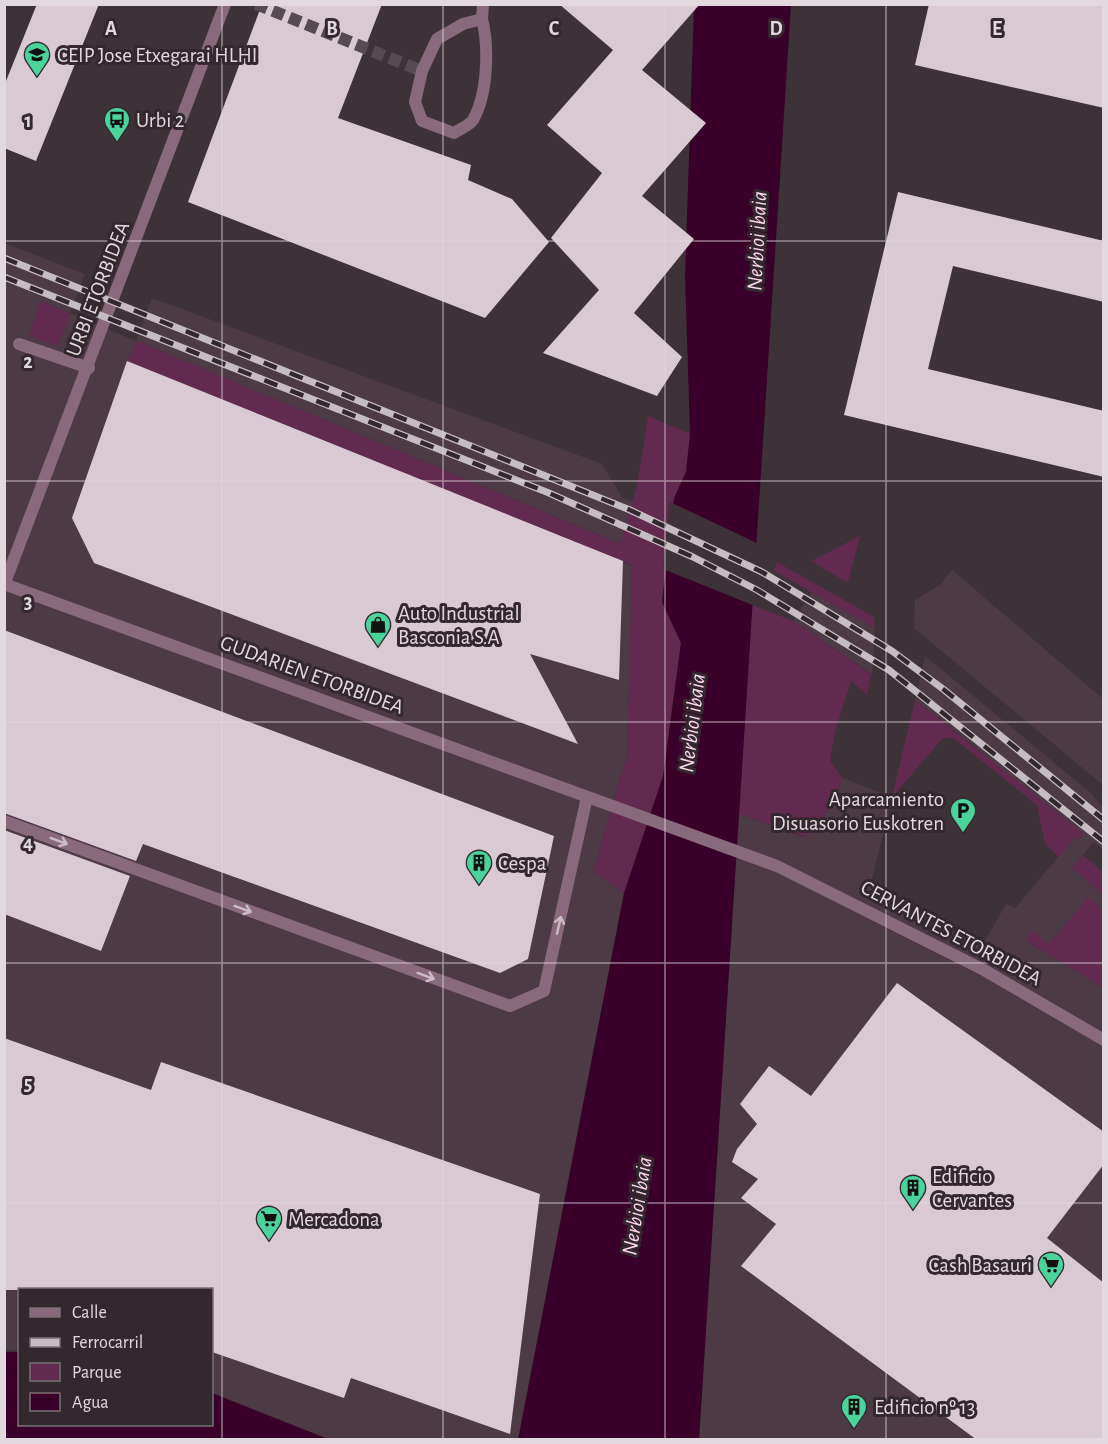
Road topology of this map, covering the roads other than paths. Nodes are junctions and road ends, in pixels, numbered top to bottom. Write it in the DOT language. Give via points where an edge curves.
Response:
graph roads {
  1 [pos="225,4"];
  2 [pos="483,4"];
  3 [pos="482,19"];
  4 [pos="19,344"];
  5 [pos="89,368"];
  6 [pos="5,584"];
  7 [pos="587,797"];
  8 [pos="605,804"];
  9 [pos="4,821"];
  10 [pos="1104,1040"];
  1 -- 5 [label="street, URBI ETORBIDEA"];
  2 -- 3 [label="street"];
  3 -- 3 [label="street" via="488,41 484,82 473,121 454,133 422,121 415,102 422,71 437,39 463,24"];
  4 -- 5 [label="street"];
  5 -- 6 [label="street, URBI ETORBIDEA"];
  6 -- 7 [label="street, GUDARIEN ETORBIDEA"];
  7 -- 8 [label="street, GUDARIEN ETORBIDEA"];
  9 -- 7 [label="street, one-way" via="510,1006 544,991"];
  8 -- 10 [label="street, CERVANTES ETORBIDEA" via="777,866 984,970"];
}
